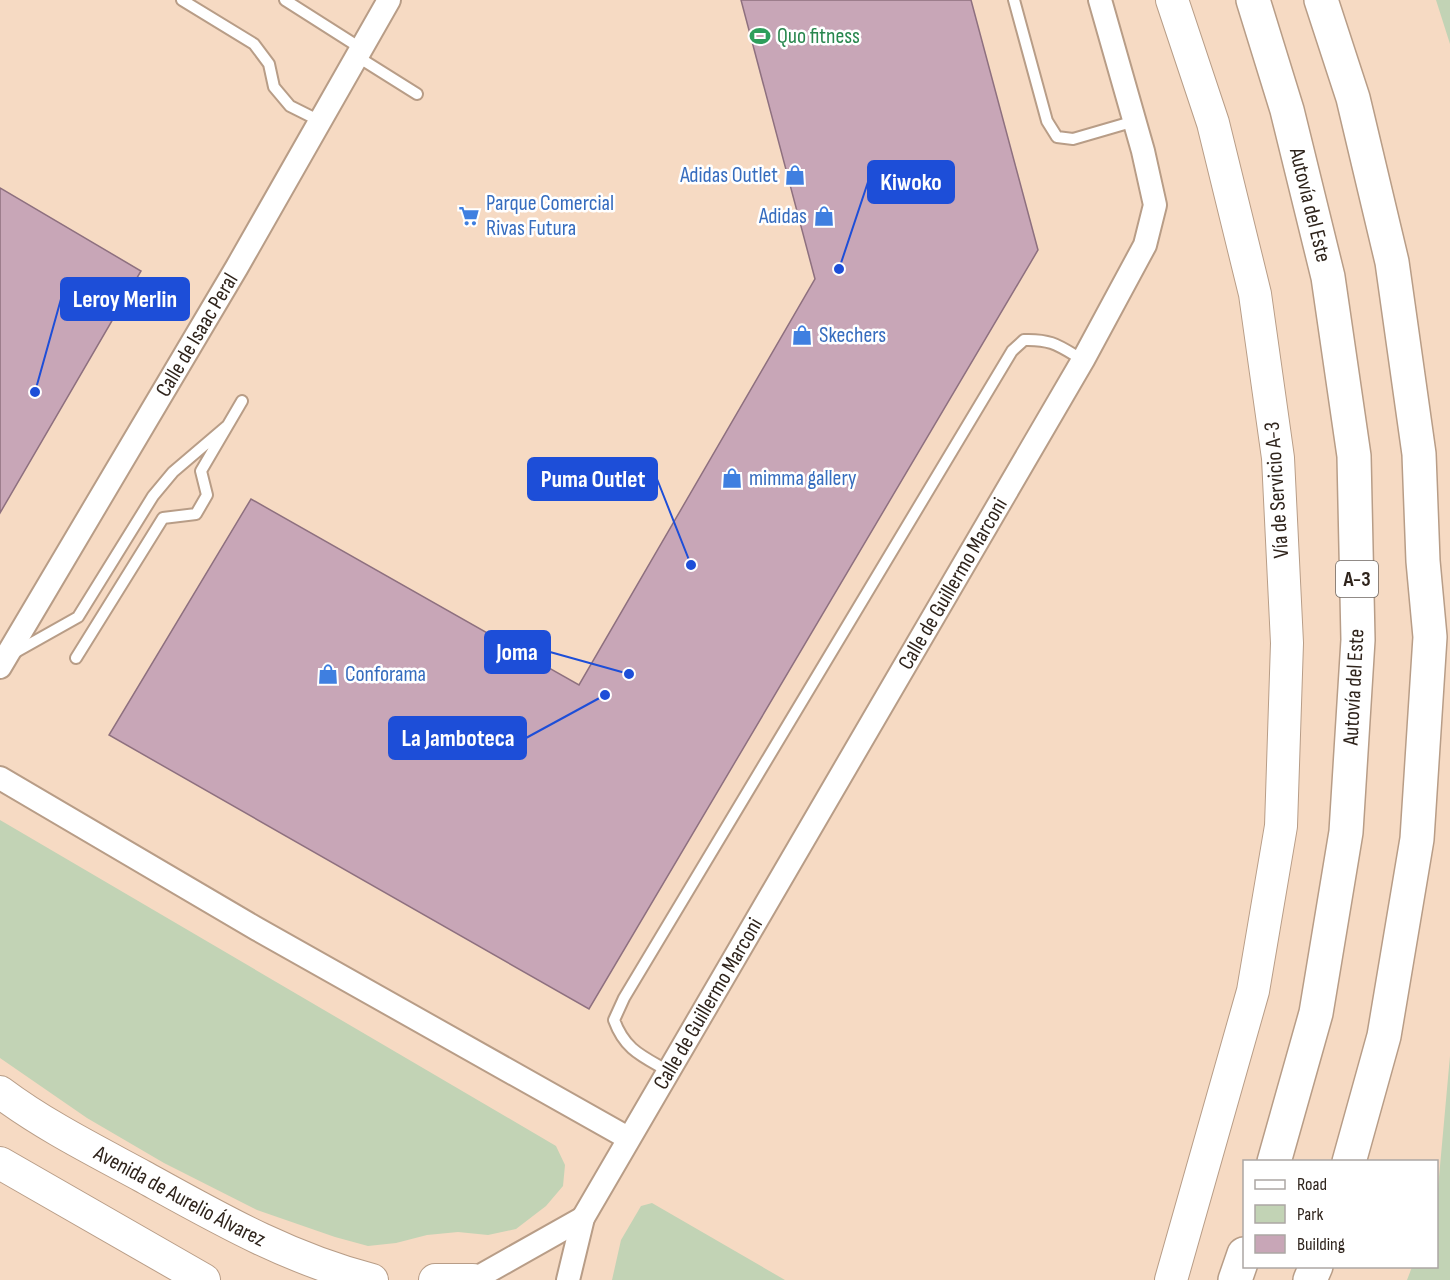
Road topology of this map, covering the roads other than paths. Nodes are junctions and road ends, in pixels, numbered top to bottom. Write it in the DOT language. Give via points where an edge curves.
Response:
graph roads {
  1 [pos="182,0"];
  2 [pos="285,0"];
  3 [pos="389,0"];
  4 [pos="1014,0"];
  5 [pos="1100,0"];
  6 [pos="1172,0"];
  7 [pos="1253,0"];
  8 [pos="1321,0"];
  9 [pos="360,53"];
  10 [pos="417,94"];
  11 [pos="320,122"];
  12 [pos="1135,122"];
  13 [pos="1083,360"];
  14 [pos="242,401"];
  15 [pos="227,426"];
  16 [pos="76,658"];
  17 [pos="3,662"];
  18 [pos="0,778"];
  19 [pos="668,1071"];
  20 [pos="0,1092"];
  21 [pos="628,1138"];
  22 [pos="1274,1160"];
  23 [pos="1350,1160"];
  24 [pos="0,1163"];
  25 [pos="1197,1189"];
  26 [pos="583,1218"];
  27 [pos="1243,1259"];
  28 [pos="204,1280"];
  29 [pos="372,1280"];
  30 [pos="435,1280"];
  31 [pos="473,1280"];
  32 [pos="568,1280"];
  33 [pos="1148,1280"];
  34 [pos="1171,1280"];
  35 [pos="1235,1280"];
  1 -- 11 [label="lane" via="254,44 269,64 274,87 290,106"];
  2 -- 9 [label="lane"];
  3 -- 9 [label="street, Calle de Isaac Peral"];
  4 -- 12 [label="lane" via="1047,121 1057,137 1073,139"];
  5 -- 12 [label="street, Calle de Guillermo Marconi"];
  6 -- 25 [label="main road, Vía de Servicio A-3" via="1214,123 1255,294 1278,458 1287,643 1281,826 1253,991"];
  7 -- 22 [label="highway, Autovía del Este / A-3" via="1287,110 1328,277 1354,456 1358,640 1346,832 1316,1013"];
  8 -- 23 [label="highway" via="1353,98 1392,262 1419,454 1430,637 1417,839 1384,1036"];
  9 -- 10 [label="lane"];
  9 -- 11 [label="street, Calle de Isaac Peral"];
  11 -- 17 [label="street, Calle de Isaac Peral"];
  12 -- 13 [label="street, Calle de Guillermo Marconi" via="1155,205 1145,245"];
  13 -- 19 [label="street, Calle de Guillermo Marconi"];
  13 -- 19 [label="lane" via="1042,339 1024,340 1012,351 624,998 614,1020 620,1037"];
  14 -- 15 [label="lane"];
  15 -- 16 [label="lane" via="201,471 207,495 196,514 163,518"];
  15 -- 17 [label="lane" via="173,472 153,496 78,617"];
  18 -- 21 [label="street" via="257,929"];
  19 -- 21 [label="street, Calle de Guillermo Marconi"];
  20 -- 29 [label="main road, Avenida de Aurelio Álvarez" via="74,1139 248,1235"];
  21 -- 26 [label="street, Calle de Guillermo Marconi"];
  24 -- 28 [label="main road"];
  25 -- 33 [label="main road"];
  25 -- 34 [label="main road"];
  26 -- 31 [label="street"];
  26 -- 32 [label="street, Calle de Guillermo Marconi"];
  27 -- 35 [label="highway"];
  30 -- 31 [label="main road"];
}
